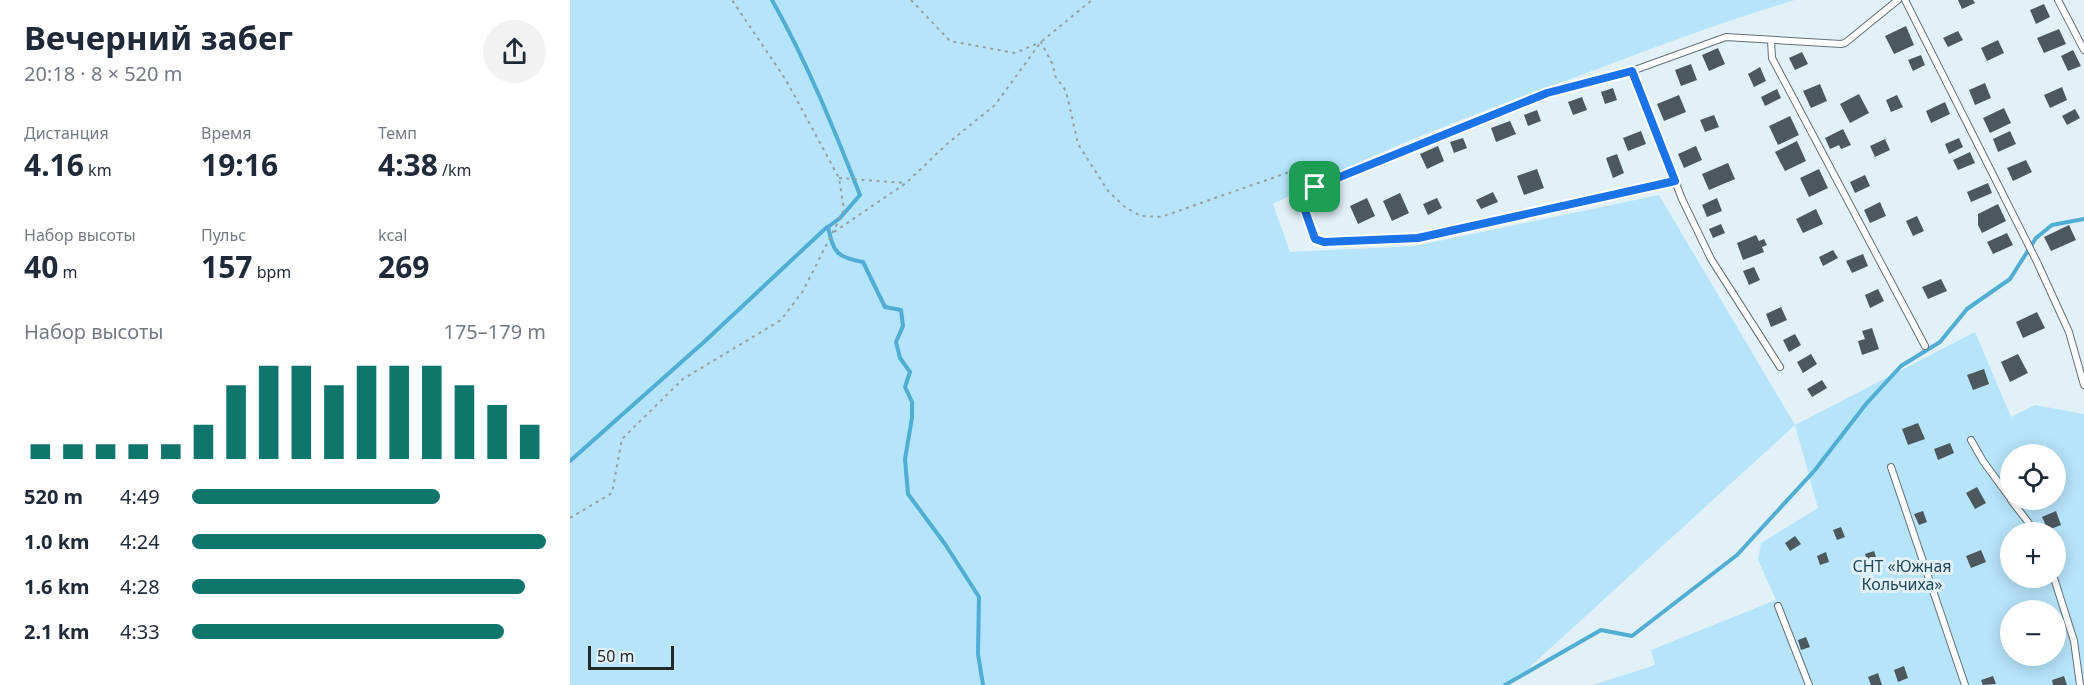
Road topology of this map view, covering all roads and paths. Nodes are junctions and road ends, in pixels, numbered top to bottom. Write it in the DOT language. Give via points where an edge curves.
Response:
graph roads {
  1 [pos="732,0"];
  2 [pos="911,0"];
  3 [pos="1092,0"];
  4 [pos="1898,0"];
  5 [pos="1905,0"];
  6 [pos="2058,0"];
  7 [pos="1771,40"];
  8 [pos="1041,42"];
  9 [pos="2084,50"];
  10 [pos="1632,71"];
  11 [pos="838,178"];
  12 [pos="1675,181"];
  13 [pos="906,183"];
  14 [pos="1315,187"];
  15 [pos="832,233"];
  16 [pos="1925,346"];
  17 [pos="1780,367"];
  18 [pos="2084,385"];
  19 [pos="1971,440"];
  20 [pos="1891,467"];
  21 [pos="2000,485"];
  22 [pos="2019,510"];
  23 [pos="570,518"];
  24 [pos="2028,522"];
  25 [pos="2057,588"];
  26 [pos="1778,606"];
  27 [pos="1809,685"];
  28 [pos="1965,685"];
  29 [pos="2080,685"];
  1 -- 11 [label="path" via="786,80"];
  2 -- 8 [label="path" via="950,41 1015,53"];
  3 -- 8 [label="path"];
  4 -- 7 [label="lane" via="1845,43"];
  5 -- 18 [label="lane" via="2037,262 2069,332"];
  6 -- 9 [label="lane"];
  7 -- 10 [label="lane" via="1726,36"];
  7 -- 16 [label="lane" via="1772,58"];
  8 -- 13 [label="path" via="995,105"];
  8 -- 14 [label="path" via="1066,91 1078,144 1108,191 1142,216 1161,217 1298,169"];
  10 -- 12 [label="lane"];
  10 -- 14 [label="lane" via="1547,93"];
  11 -- 13 [label="path"];
  11 -- 15 [label="path" via="844,210"];
  12 -- 14 [label="lane" via="1418,238 1324,242 1315,239 1303,206 1304,197"];
  12 -- 17 [label="lane" via="1711,259"];
  13 -- 15 [label="path"];
  15 -- 23 [label="path" via="803,291 781,320 683,379 621,439 612,493"];
  19 -- 21 [label="lane"];
  20 -- 28 [label="lane"];
  22 -- 24 [label="lane"];
  25 -- 29 [label="lane" via="2074,641"];
  26 -- 27 [label="lane"];
}
